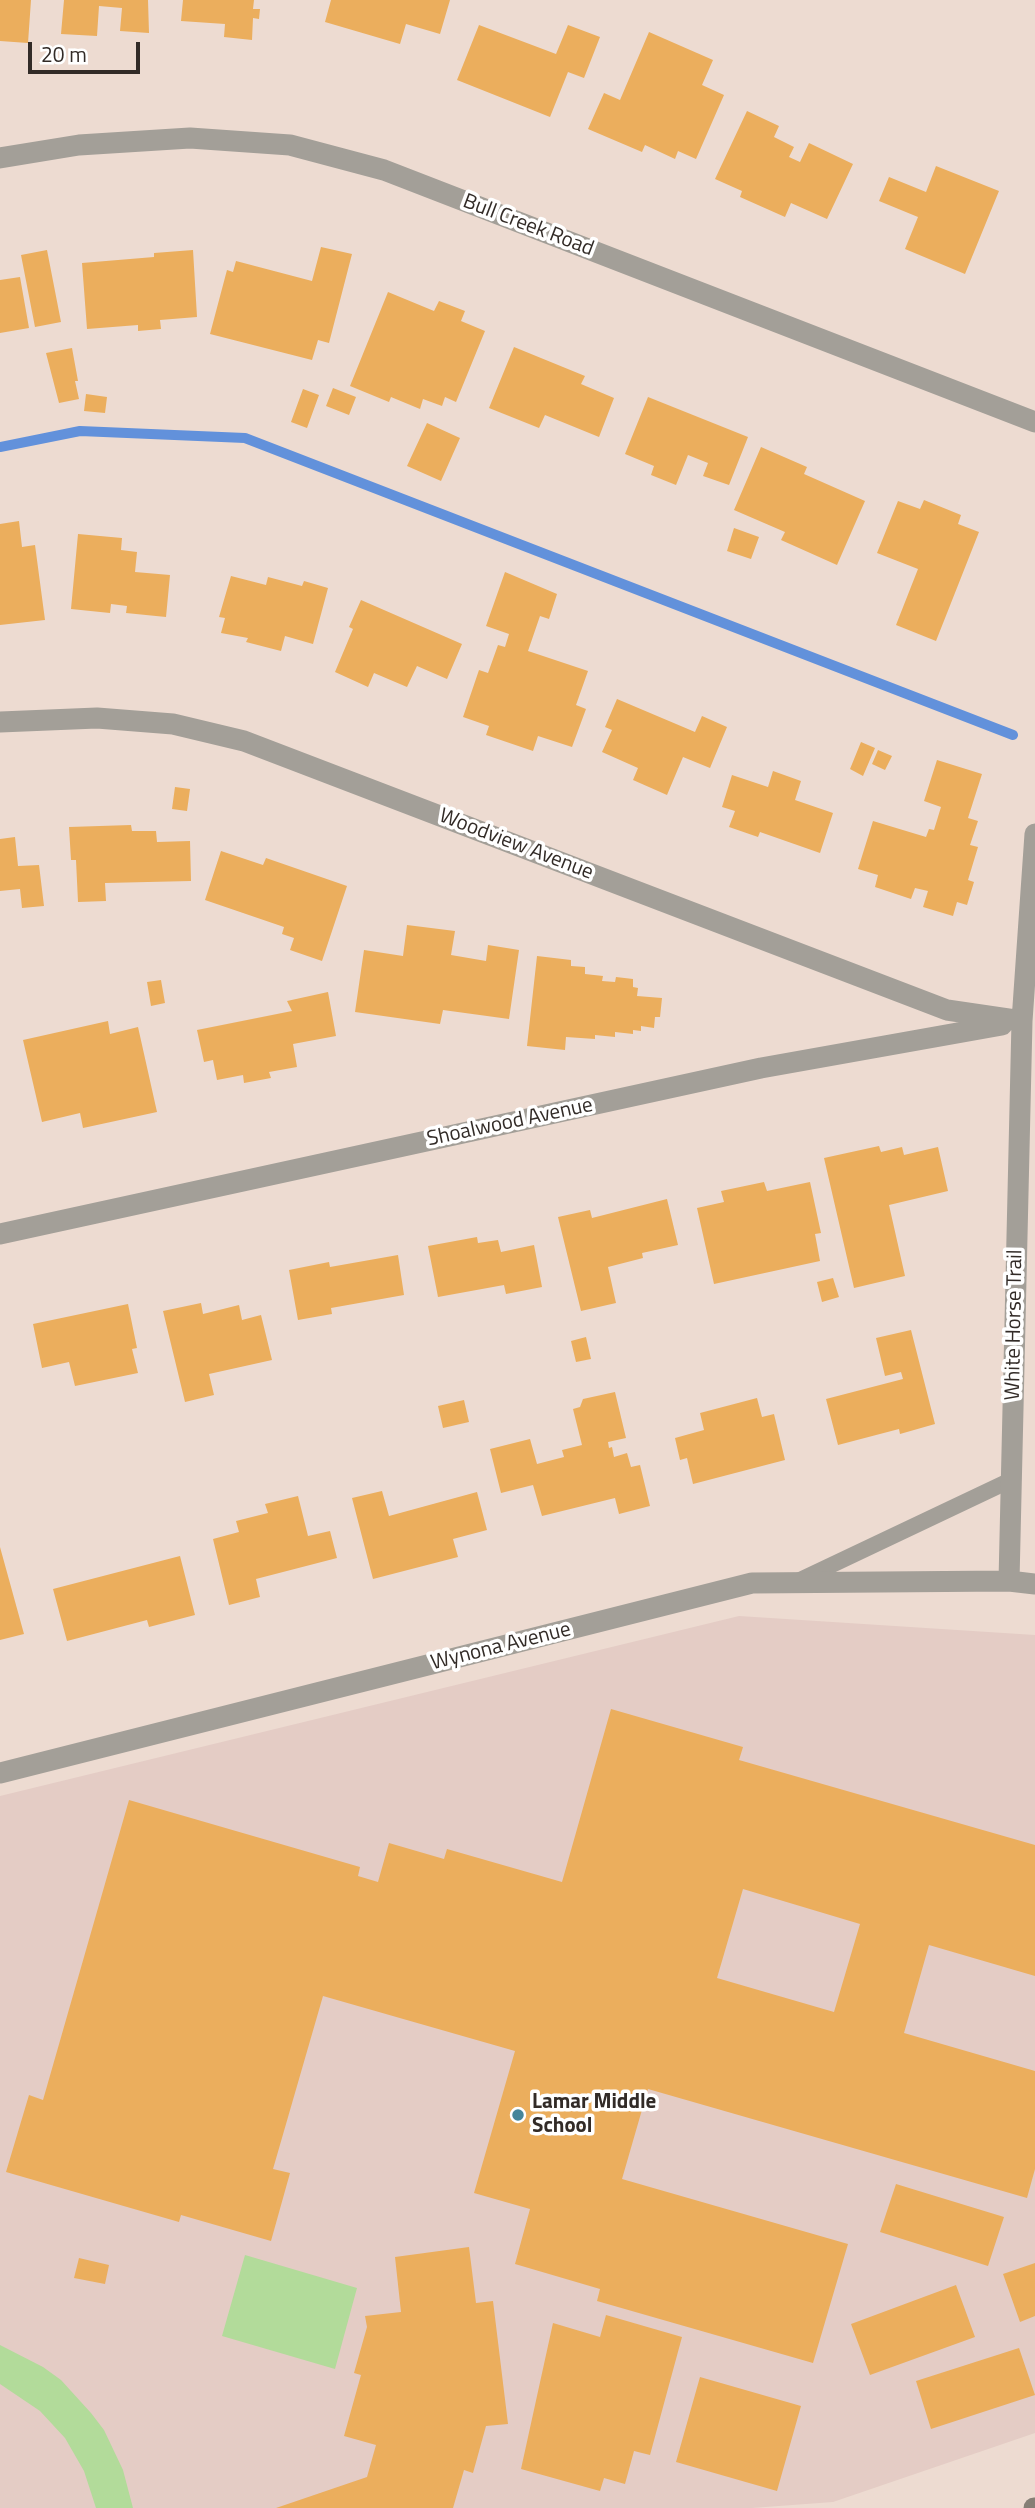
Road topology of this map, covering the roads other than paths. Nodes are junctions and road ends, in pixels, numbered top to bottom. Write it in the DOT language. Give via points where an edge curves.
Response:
graph roads {
  1 [pos="0,158"];
  2 [pos="1035,422"];
  3 [pos="0,722"];
  4 [pos="1035,834"];
  5 [pos="1022,1021"];
  6 [pos="0,1234"];
  7 [pos="1011,1480"];
  8 [pos="1009,1581"];
  9 [pos="795,1583"];
  10 [pos="1035,1584"];
  11 [pos="0,1773"];
  1 -- 2 [label="street, Bull Creek Road" via="79,145 190,138 290,145 384,170"];
  3 -- 5 [label="street, Woodview Avenue" via="97,718 173,724 244,741 947,1010"];
  4 -- 5 [label="street, White Horse Trail"];
  5 -- 6 [label="street, Shoalwood Avenue" via="761,1068"];
  5 -- 7 [label="street, White Horse Trail"];
  7 -- 8 [label="street, White Horse Trail"];
  7 -- 9 [label="lane"];
  8 -- 9 [label="street, Wynona Avenue"];
  8 -- 10 [label="street"];
  9 -- 11 [label="street, Wynona Avenue" via="752,1583"];
}
